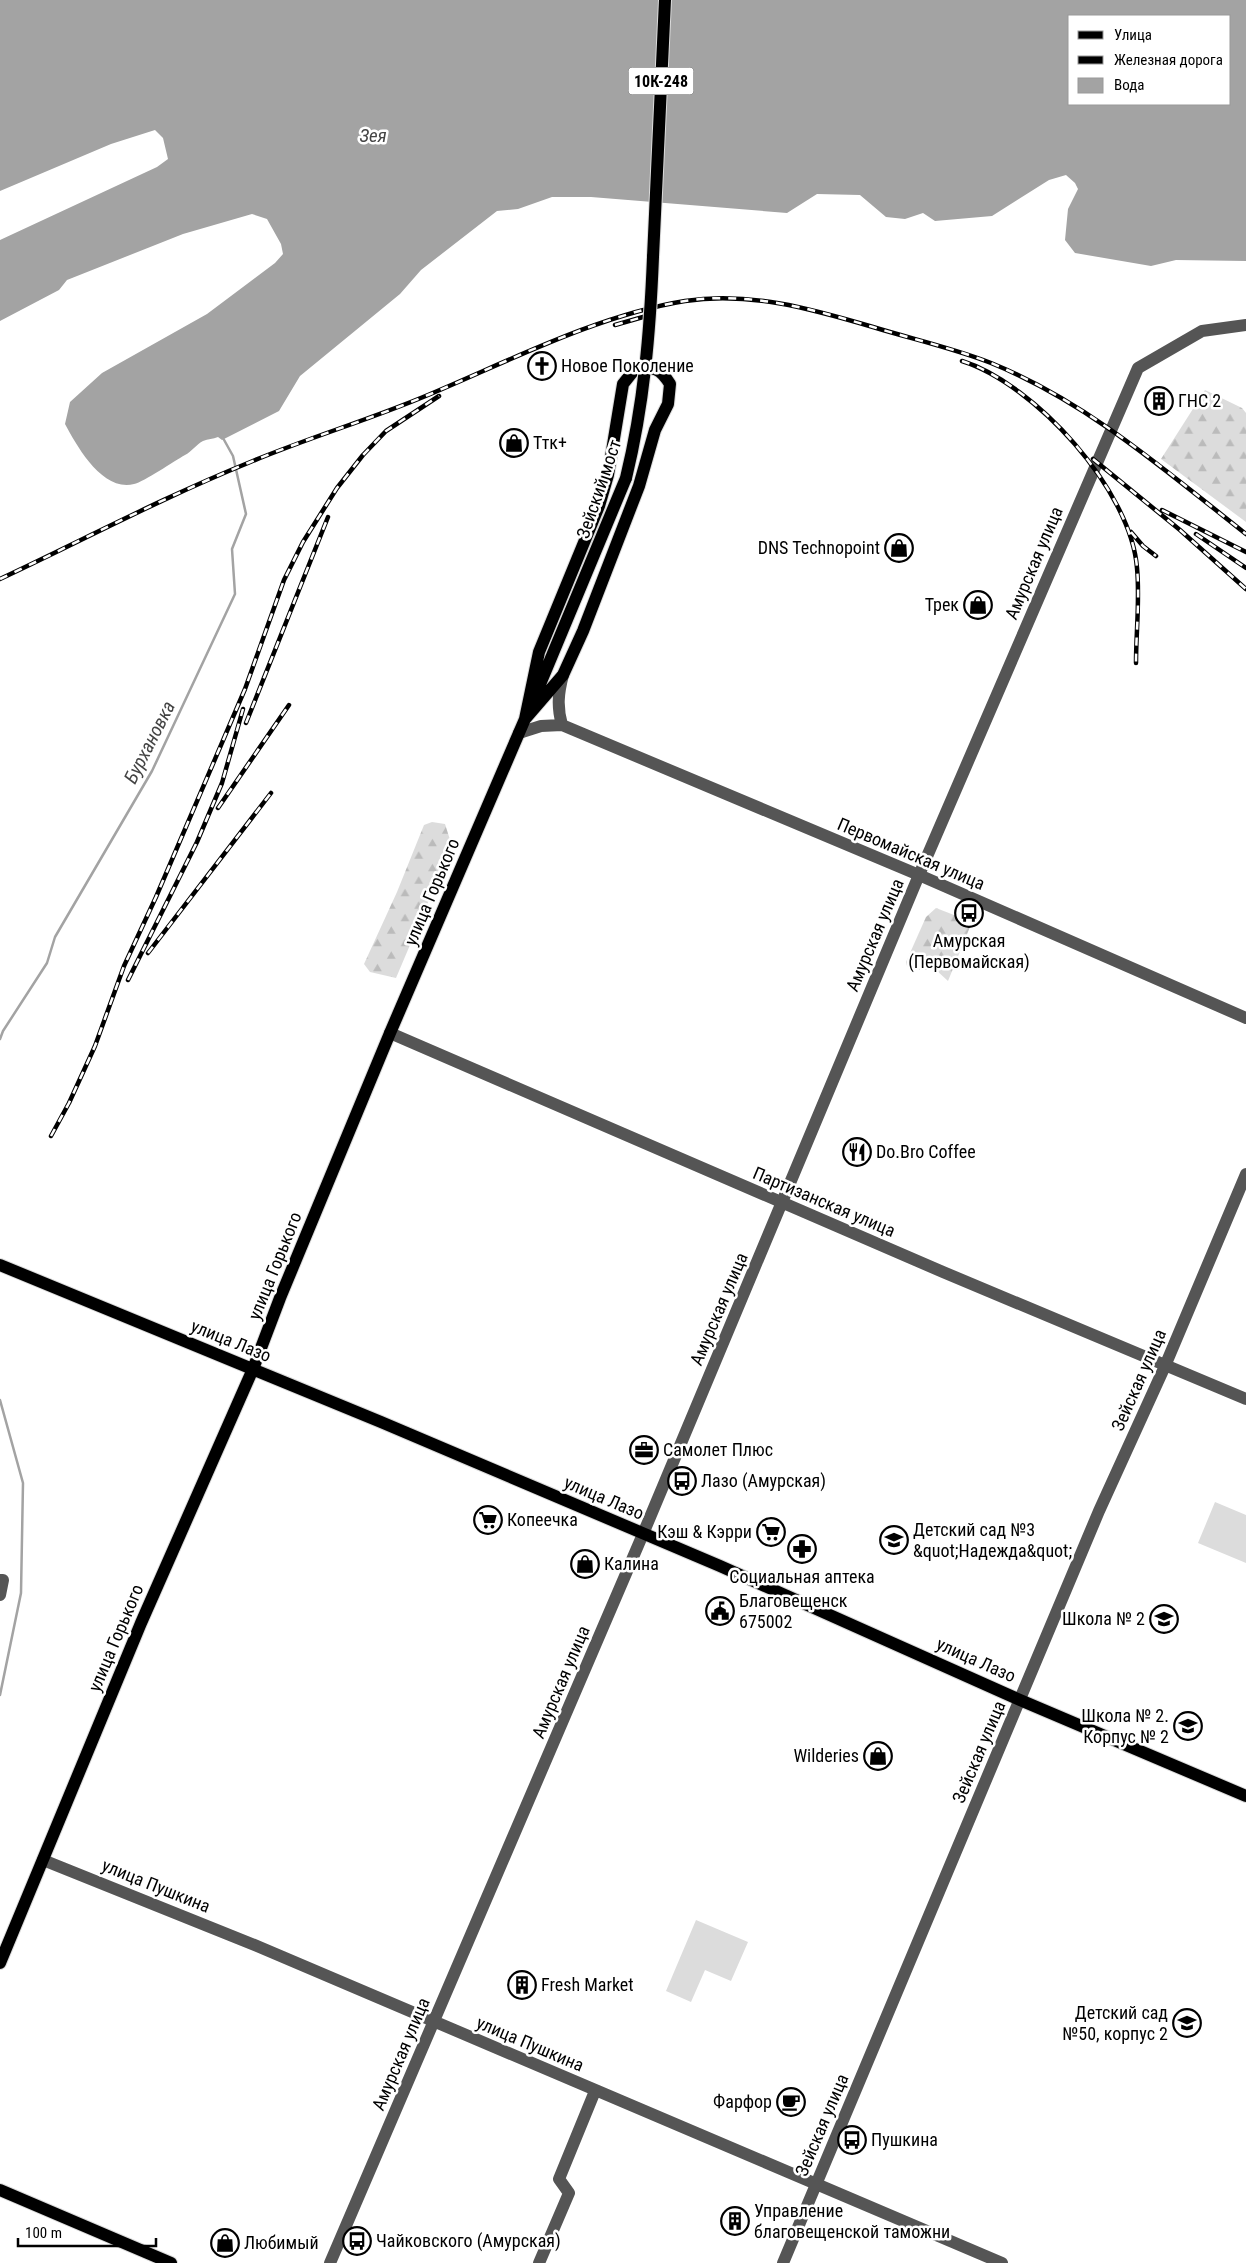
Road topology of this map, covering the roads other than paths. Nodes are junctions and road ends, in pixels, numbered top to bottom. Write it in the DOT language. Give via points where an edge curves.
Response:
graph roads {
  1 [pos="665,0"];
  2 [pos="1246,325"];
  3 [pos="563,676"];
  4 [pos="525,719"];
  5 [pos="562,725"];
  6 [pos="519,733"];
  7 [pos="919,875"];
  8 [pos="1246,1018"];
  9 [pos="390,1033"];
  10 [pos="1246,1174"];
  11 [pos="783,1203"];
  12 [pos="0,1265"];
  13 [pos="1165,1366"];
  14 [pos="253,1369"];
  15 [pos="1246,1399"];
  16 [pos="643,1534"];
  17 [pos="0,1580"];
  18 [pos="0,1595"];
  19 [pos="1020,1700"];
  20 [pos="1246,1796"];
  21 [pos="43,1860"];
  22 [pos="0,1963"];
  23 [pos="434,2022"];
  24 [pos="595,2091"];
  25 [pos="816,2182"];
  26 [pos="0,2190"];
  27 [pos="171,2263"];
  28 [pos="330,2263"];
  29 [pos="539,2263"];
  30 [pos="782,2263"];
  31 [pos="1002,2263"];
  1 -- 4 [label="main road, Зейский мост / 10К-248, bridge" via="651,320 638,430 626,478"];
  2 -- 7 [label="street, Амурская улица" via="1202,331 1138,368"];
  3 -- 4 [label="main road, улица Горького"];
  3 -- 4 [label="main road, улица Горького" via="611,564 655,430 668,404 670,384 662,372 648,367 635,369 623,384 608,475 599,506 539,652"];
  3 -- 5 [label="street" via="557,697"];
  4 -- 6 [label="main road, улица Горького"];
  5 -- 6 [label="street" via="541,726"];
  5 -- 7 [label="street, Первомайская улица"];
  6 -- 9 [label="main road, улица Горького"];
  7 -- 8 [label="street, Первомайская улица"];
  7 -- 11 [label="street, Амурская улица"];
  9 -- 11 [label="street, Партизанская улица"];
  9 -- 14 [label="main road, улица Горького"];
  10 -- 13 [label="street, Зейская улица"];
  11 -- 13 [label="street, Партизанская улица"];
  11 -- 16 [label="street, Амурская улица"];
  12 -- 14 [label="main road, улица Лазо"];
  13 -- 15 [label="street, Партизанская улица"];
  13 -- 19 [label="street, Зейская улица" via="1099,1511"];
  14 -- 16 [label="main road, улица Лазо"];
  14 -- 21 [label="main road, улица Горького" via="141,1623"];
  16 -- 19 [label="main road, улица Лазо"];
  16 -- 23 [label="street, Амурская улица"];
  17 -- 18 [label="street" via="3,1580"];
  19 -- 20 [label="main road, улица Лазо"];
  19 -- 25 [label="street, Зейская улица"];
  21 -- 22 [label="main road, улица Горького"];
  21 -- 23 [label="street, улица Пушкина"];
  23 -- 24 [label="street, улица Пушкина"];
  23 -- 28 [label="street, Амурская улица"];
  24 -- 25 [label="street, улица Пушкина"];
  24 -- 29 [label="street" via="560,2179 569,2193"];
  25 -- 30 [label="street, Зейская улица"];
  25 -- 31 [label="street, улица Пушкина"];
  26 -- 27 [label="main road"];
}
